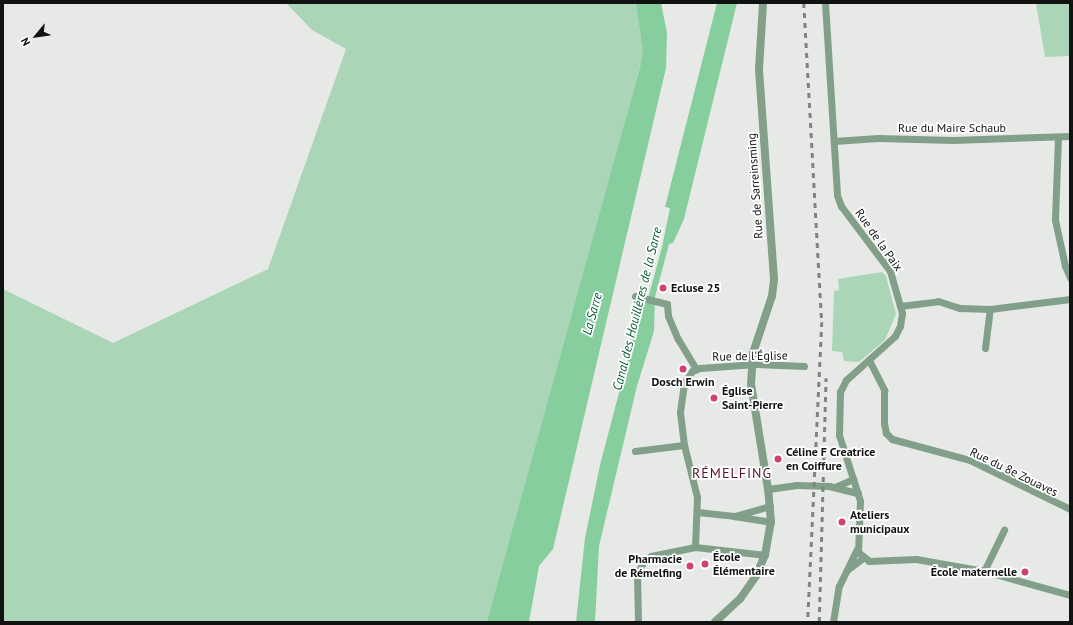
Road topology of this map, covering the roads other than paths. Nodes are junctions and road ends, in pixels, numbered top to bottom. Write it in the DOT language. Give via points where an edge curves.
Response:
graph roads {
  1 [pos="763,3"];
  2 [pos="825,3"];
  3 [pos="1070,136"];
  4 [pos="1058,137"];
  5 [pos="834,141"];
  6 [pos="1070,278"];
  7 [pos="638,297"];
  8 [pos="1070,299"];
  9 [pos="900,306"];
  10 [pos="990,309"];
  11 [pos="985,348"];
  12 [pos="869,360"];
  13 [pos="751,365"];
  14 [pos="804,366"];
  15 [pos="696,369"];
  16 [pos="684,445"];
  17 [pos="635,451"];
  18 [pos="853,479"];
  19 [pos="835,487"];
  20 [pos="768,489"];
  21 [pos="858,493"];
  22 [pos="770,506"];
  23 [pos="1070,509"];
  24 [pos="697,512"];
  25 [pos="734,516"];
  26 [pos="771,522"];
  27 [pos="1004,530"];
  28 [pos="695,547"];
  29 [pos="857,549"];
  30 [pos="765,555"];
  31 [pos="863,558"];
  32 [pos="984,571"];
  33 [pos="844,572"];
  34 [pos="1070,595"];
  35 [pos="638,622"];
  36 [pos="715,622"];
  37 [pos="834,622"];
  1 -- 13 [label="street, Rue de Sarreinsming" via="759,69 774,278"];
  2 -- 5 [label="street, Rue de la Paix"];
  3 -- 4 [label="street, Rue du Maire Schaub"];
  4 -- 5 [label="street, Rue du Maire Schaub" via="953,140 878,138"];
  4 -- 6 [label="street" via="1054,187 1055,220"];
  5 -- 9 [label="street, Rue de la Paix" via="839,201 890,272"];
  7 -- 15 [label="street, Rue de l'Église" via="664,304 678,339"];
  8 -- 10 [label="street"];
  9 -- 10 [label="street" via="938,301 960,308"];
  9 -- 12 [label="street, Rue de la Paix" via="901,321 898,330"];
  10 -- 11 [label="street"];
  12 -- 18 [label="street, Rue de la Paix" via="846,380 840,392 839,435"];
  12 -- 23 [label="street, Rue du 8e Zouaves" via="884,390 884,423 886,433 892,439 970,460"];
  13 -- 14 [label="street, Rue de l'Église"];
  13 -- 15 [label="street, Rue de l'Église"];
  13 -- 20 [label="street, Rue de Sarreinsming" via="751,392"];
  15 -- 16 [label="street, Rue de l'Église" via="684,383 680,399"];
  16 -- 17 [label="street"];
  16 -- 24 [label="street, Rue de l'Église" via="698,497"];
  18 -- 19 [label="street"];
  18 -- 21 [label="street, Rue de la Paix"];
  19 -- 20 [label="street" via="797,485"];
  19 -- 21 [label="street"];
  20 -- 22 [label="street, Rue de Sarreinsming"];
  21 -- 29 [label="street, Rue de la Paix" via="861,515"];
  22 -- 25 [label="street"];
  22 -- 26 [label="street, Rue de Sarreinsming"];
  24 -- 25 [label="street"];
  24 -- 28 [label="street, Rue de l'Église"];
  25 -- 26 [label="street"];
  26 -- 30 [label="street, Rue de Sarreinsming"];
  27 -- 32 [label="street"];
  28 -- 30 [label="street"];
  28 -- 35 [label="street" via="651,556 642,562 637,574"];
  29 -- 31 [label="street"];
  29 -- 33 [label="street"];
  30 -- 36 [label="street, Rue de Sarreinsming" via="746,591"];
  31 -- 32 [label="street" via="873,561 916,559"];
  31 -- 33 [label="street"];
  32 -- 34 [label="street"];
  33 -- 37 [label="street" via="839,586"];
}
